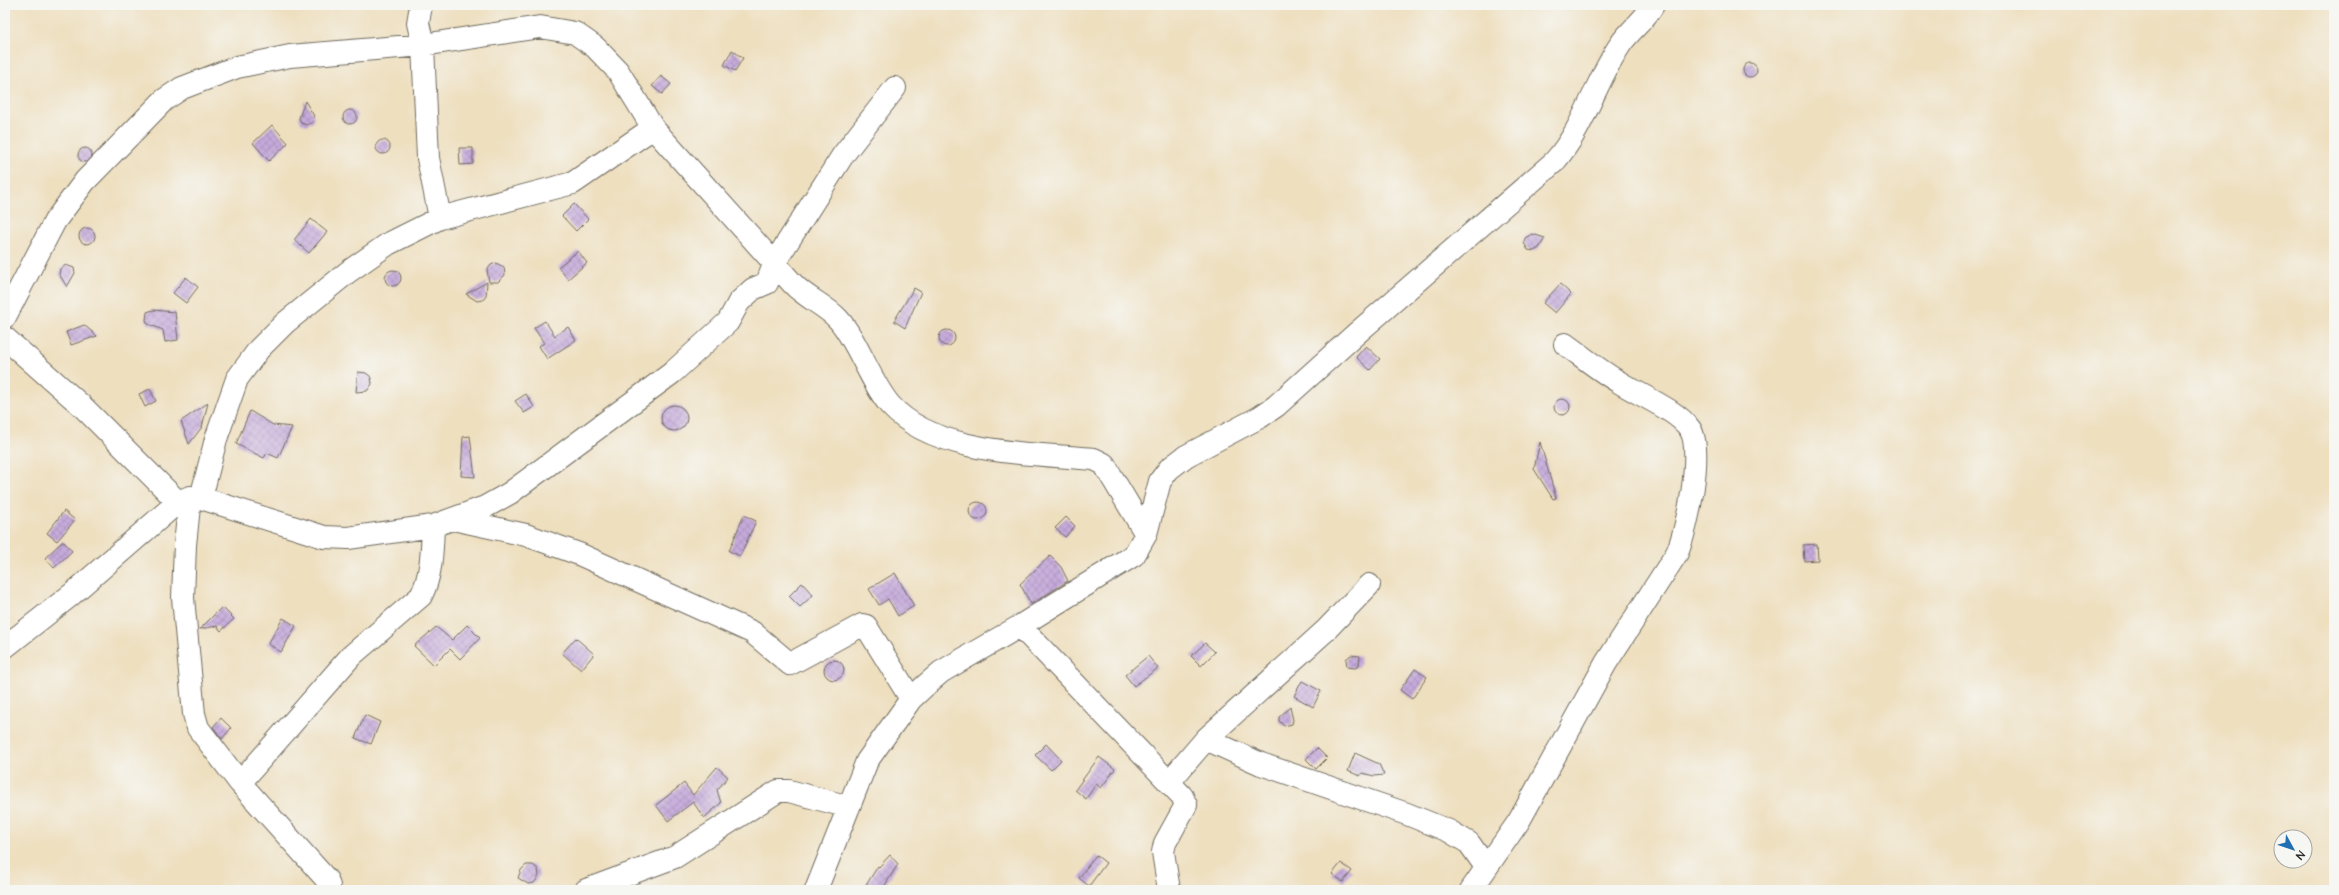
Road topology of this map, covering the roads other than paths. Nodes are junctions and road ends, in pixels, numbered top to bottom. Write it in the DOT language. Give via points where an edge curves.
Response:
graph roads {
  1 [pos="421,5"];
  2 [pos="1653,5"];
  3 [pos="423,45"];
  4 [pos="895,88"];
  5 [pos="653,128"];
  6 [pos="440,218"];
  7 [pos="775,262"];
  8 [pos="766,283"];
  9 [pos="803,294"];
  10 [pos="5,317"];
  11 [pos="5,338"];
  12 [pos="1565,344"];
  13 [pos="189,499"];
  14 [pos="453,519"];
  15 [pos="433,526"];
  16 [pos="1146,534"];
  17 [pos="1369,585"];
  18 [pos="1020,626"];
  19 [pos="5,647"];
  20 [pos="911,700"];
  21 [pos="1206,738"];
  22 [pos="1169,782"];
  23 [pos="240,783"];
  24 [pos="849,807"];
  25 [pos="1486,867"];
  26 [pos="327,890"];
  27 [pos="586,890"];
  28 [pos="816,890"];
  29 [pos="1169,890"];
  30 [pos="1471,890"];
  1 -- 3 [label="street" via="418,23"];
  2 -- 16 [label="street" via="1620,45 1568,146 1554,162 1276,406 1186,456 1170,469 1160,481"];
  3 -- 5 [label="street" via="540,27 575,33 595,47 618,70"];
  3 -- 6 [label="street" via="428,158"];
  3 -- 10 [label="street" via="290,56 237,67 182,88 164,100 85,181 55,221"];
  4 -- 7 [label="street" via="843,155"];
  5 -- 6 [label="street" via="573,183"];
  5 -- 7 [label="street"];
  6 -- 13 [label="street" via="388,244 348,272 284,323 260,349 236,379 216,439"];
  7 -- 8 [label="street"];
  7 -- 9 [label="street"];
  8 -- 9 [label="street" via="784,282"];
  8 -- 14 [label="street" via="752,289 739,302 728,322 672,373 510,493 485,507"];
  9 -- 16 [label="street" via="839,319 889,404 904,418 927,432 956,443 1094,459 1104,464"];
  11 -- 13 [label="street"];
  12 -- 25 [label="street" via="1620,383 1681,419 1690,429 1695,439 1693,491 1684,539 1677,553 1606,663 1519,821"];
  13 -- 15 [label="street" via="324,537 348,538"];
  13 -- 19 [label="street"];
  13 -- 23 [label="street" via="184,544 183,598 194,714 198,728"];
  14 -- 15 [label="street"];
  14 -- 20 [label="street" via="526,535 579,554 752,632 790,664 862,625 866,626"];
  15 -- 23 [label="street" via="431,560 426,587 421,596 351,656"];
  16 -- 18 [label="street" via="1134,555"];
  17 -- 21 [label="street" via="1325,631"];
  18 -- 20 [label="street" via="941,672"];
  18 -- 22 [label="street"];
  20 -- 24 [label="street" via="867,761"];
  21 -- 22 [label="street"];
  21 -- 25 [label="street" via="1261,764 1408,814 1449,831 1469,843"];
  22 -- 29 [label="street" via="1182,796 1186,805 1165,843 1163,852"];
  23 -- 26 [label="street" via="327,880"];
  24 -- 27 [label="street" via="789,791 778,792 675,857"];
  24 -- 28 [label="street"];
  25 -- 30 [label="street"];
}
